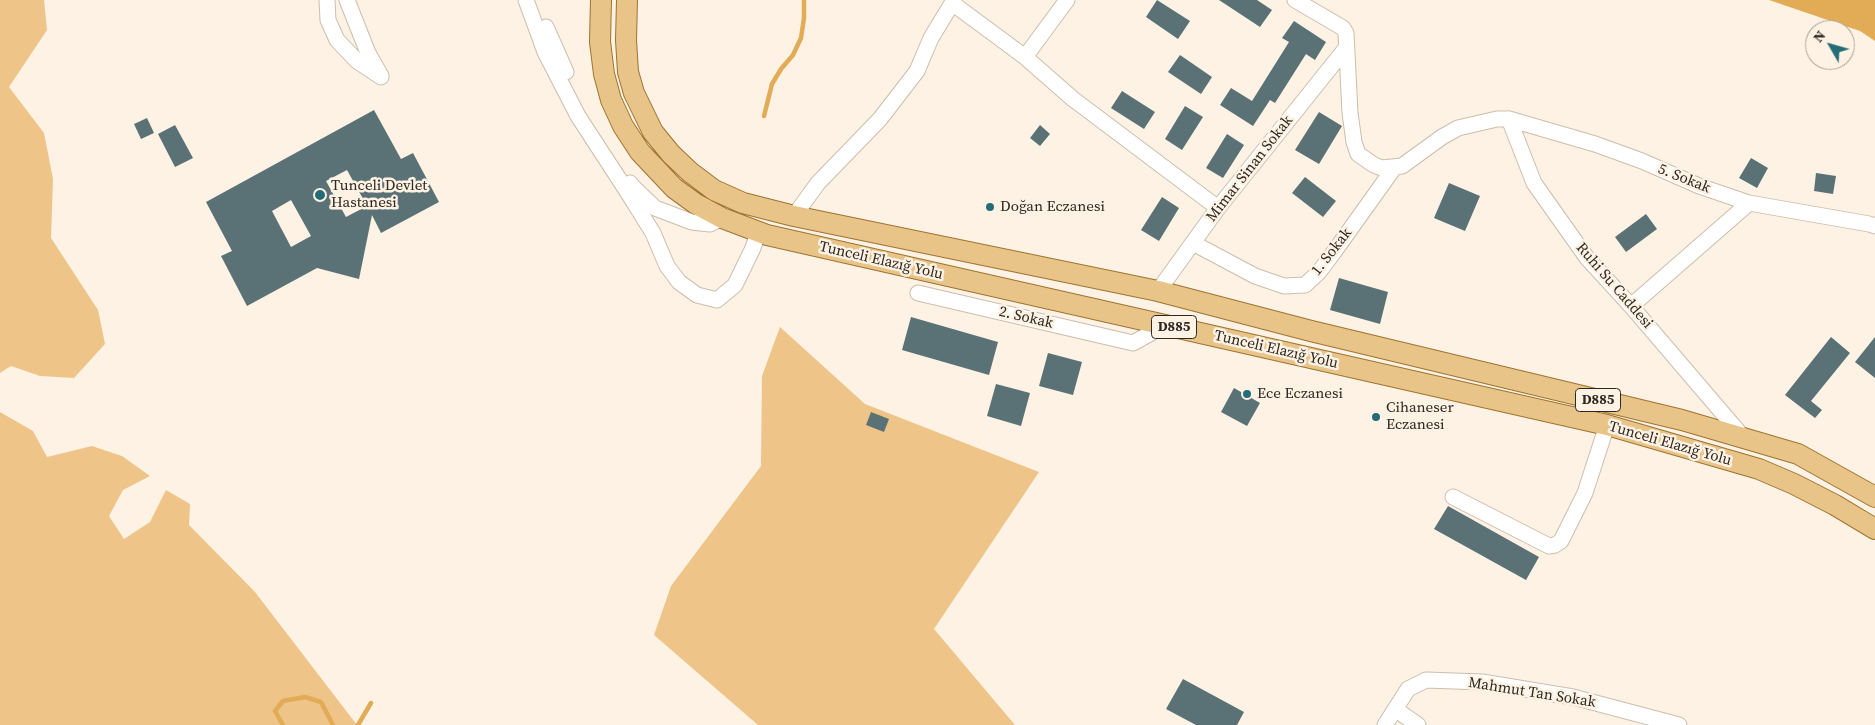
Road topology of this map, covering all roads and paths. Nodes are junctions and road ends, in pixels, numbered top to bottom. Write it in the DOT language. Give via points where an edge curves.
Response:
graph roads {
  1 [pos="327,0"];
  2 [pos="347,0"];
  3 [pos="526,0"];
  4 [pos="536,0"];
  5 [pos="601,0"];
  6 [pos="627,0"];
  7 [pos="1067,0"];
  8 [pos="1295,0"];
  9 [pos="953,2"];
  10 [pos="1346,48"];
  11 [pos="1025,57"];
  12 [pos="1503,119"];
  13 [pos="1394,168"];
  14 [pos="1749,203"];
  15 [pos="1218,208"];
  16 [pos="794,216"];
  17 [pos="722,218"];
  18 [pos="1875,226"];
  19 [pos="758,232"];
  20 [pos="1193,243"];
  21 [pos="1158,291"];
  22 [pos="918,293"];
  23 [pos="1631,306"];
  24 [pos="1159,324"];
  25 [pos="1607,425"];
  26 [pos="1743,437"];
  27 [pos="1874,495"];
  28 [pos="1453,497"];
  29 [pos="1875,529"];
  30 [pos="1395,709"];
  31 [pos="1385,725"];
  32 [pos="1418,725"];
  33 [pos="1679,725"];
  1 -- 2 [label="street" via="328,20 337,40 356,61 381,77"];
  3 -- 19 [label="street" via="545,52 578,116 630,196 667,266 679,282 697,295 717,300 735,286"];
  4 -- 17 [label="street" via="576,94 634,188 655,208 692,222 710,224"];
  5 -- 17 [label="main road, Tunceli Elazığ Yolu / D885" via="600,42 604,74 622,126 653,168 674,188"];
  6 -- 16 [label="main road, Tunceli Elazığ Yolu / D885" via="628,72 634,93 653,132 671,154 714,190 743,203"];
  7 -- 11 [label="street"];
  8 -- 10 [label="street" via="1343,28"];
  9 -- 11 [label="street"];
  9 -- 16 [label="street" via="931,38 917,71 880,119 818,183"];
  10 -- 13 [label="street" via="1350,113 1358,154 1374,166"];
  10 -- 15 [label="street, Mimar Sinan Sokak"];
  11 -- 15 [label="street" via="1073,99"];
  12 -- 13 [label="street" via="1458,128 1402,166"];
  12 -- 14 [label="street, 5. Sokak" via="1596,144"];
  12 -- 23 [label="street, Ruhi Su Caddesi" via="1534,183 1587,258"];
  13 -- 20 [label="street, 1. Sokak" via="1319,272 1305,285 1284,286 1255,276"];
  14 -- 18 [label="street, 5. Sokak"];
  14 -- 23 [label="street"];
  15 -- 20 [label="street, Mimar Sinan Sokak"];
  16 -- 21 [label="main road, Tunceli Elazığ Yolu / D885"];
  17 -- 19 [label="main road, Tunceli Elazığ Yolu / D885"];
  19 -- 24 [label="main road, Tunceli Elazığ Yolu / D885"];
  20 -- 21 [label="street, Mimar Sinan Sokak"];
  21 -- 26 [label="main road, Tunceli Elazığ Yolu / D885"];
  22 -- 24 [label="street, 2. Sokak" via="1133,343"];
  23 -- 26 [label="street, Ruhi Su Caddesi"];
  24 -- 25 [label="main road, Tunceli Elazığ Yolu / D885"];
  25 -- 28 [label="street" via="1585,493 1561,541 1555,545 1549,546"];
  25 -- 29 [label="main road, Tunceli Elazığ Yolu / D885" via="1759,469 1811,492"];
  26 -- 27 [label="main road, Tunceli Elazığ Yolu / D885" via="1798,454"];
  30 -- 31 [label="street, Mahmut Tan Sokak"];
  30 -- 32 [label="street"];
  30 -- 33 [label="street, Mahmut Tan Sokak" via="1408,689 1426,680 1482,682 1573,697"];
}
